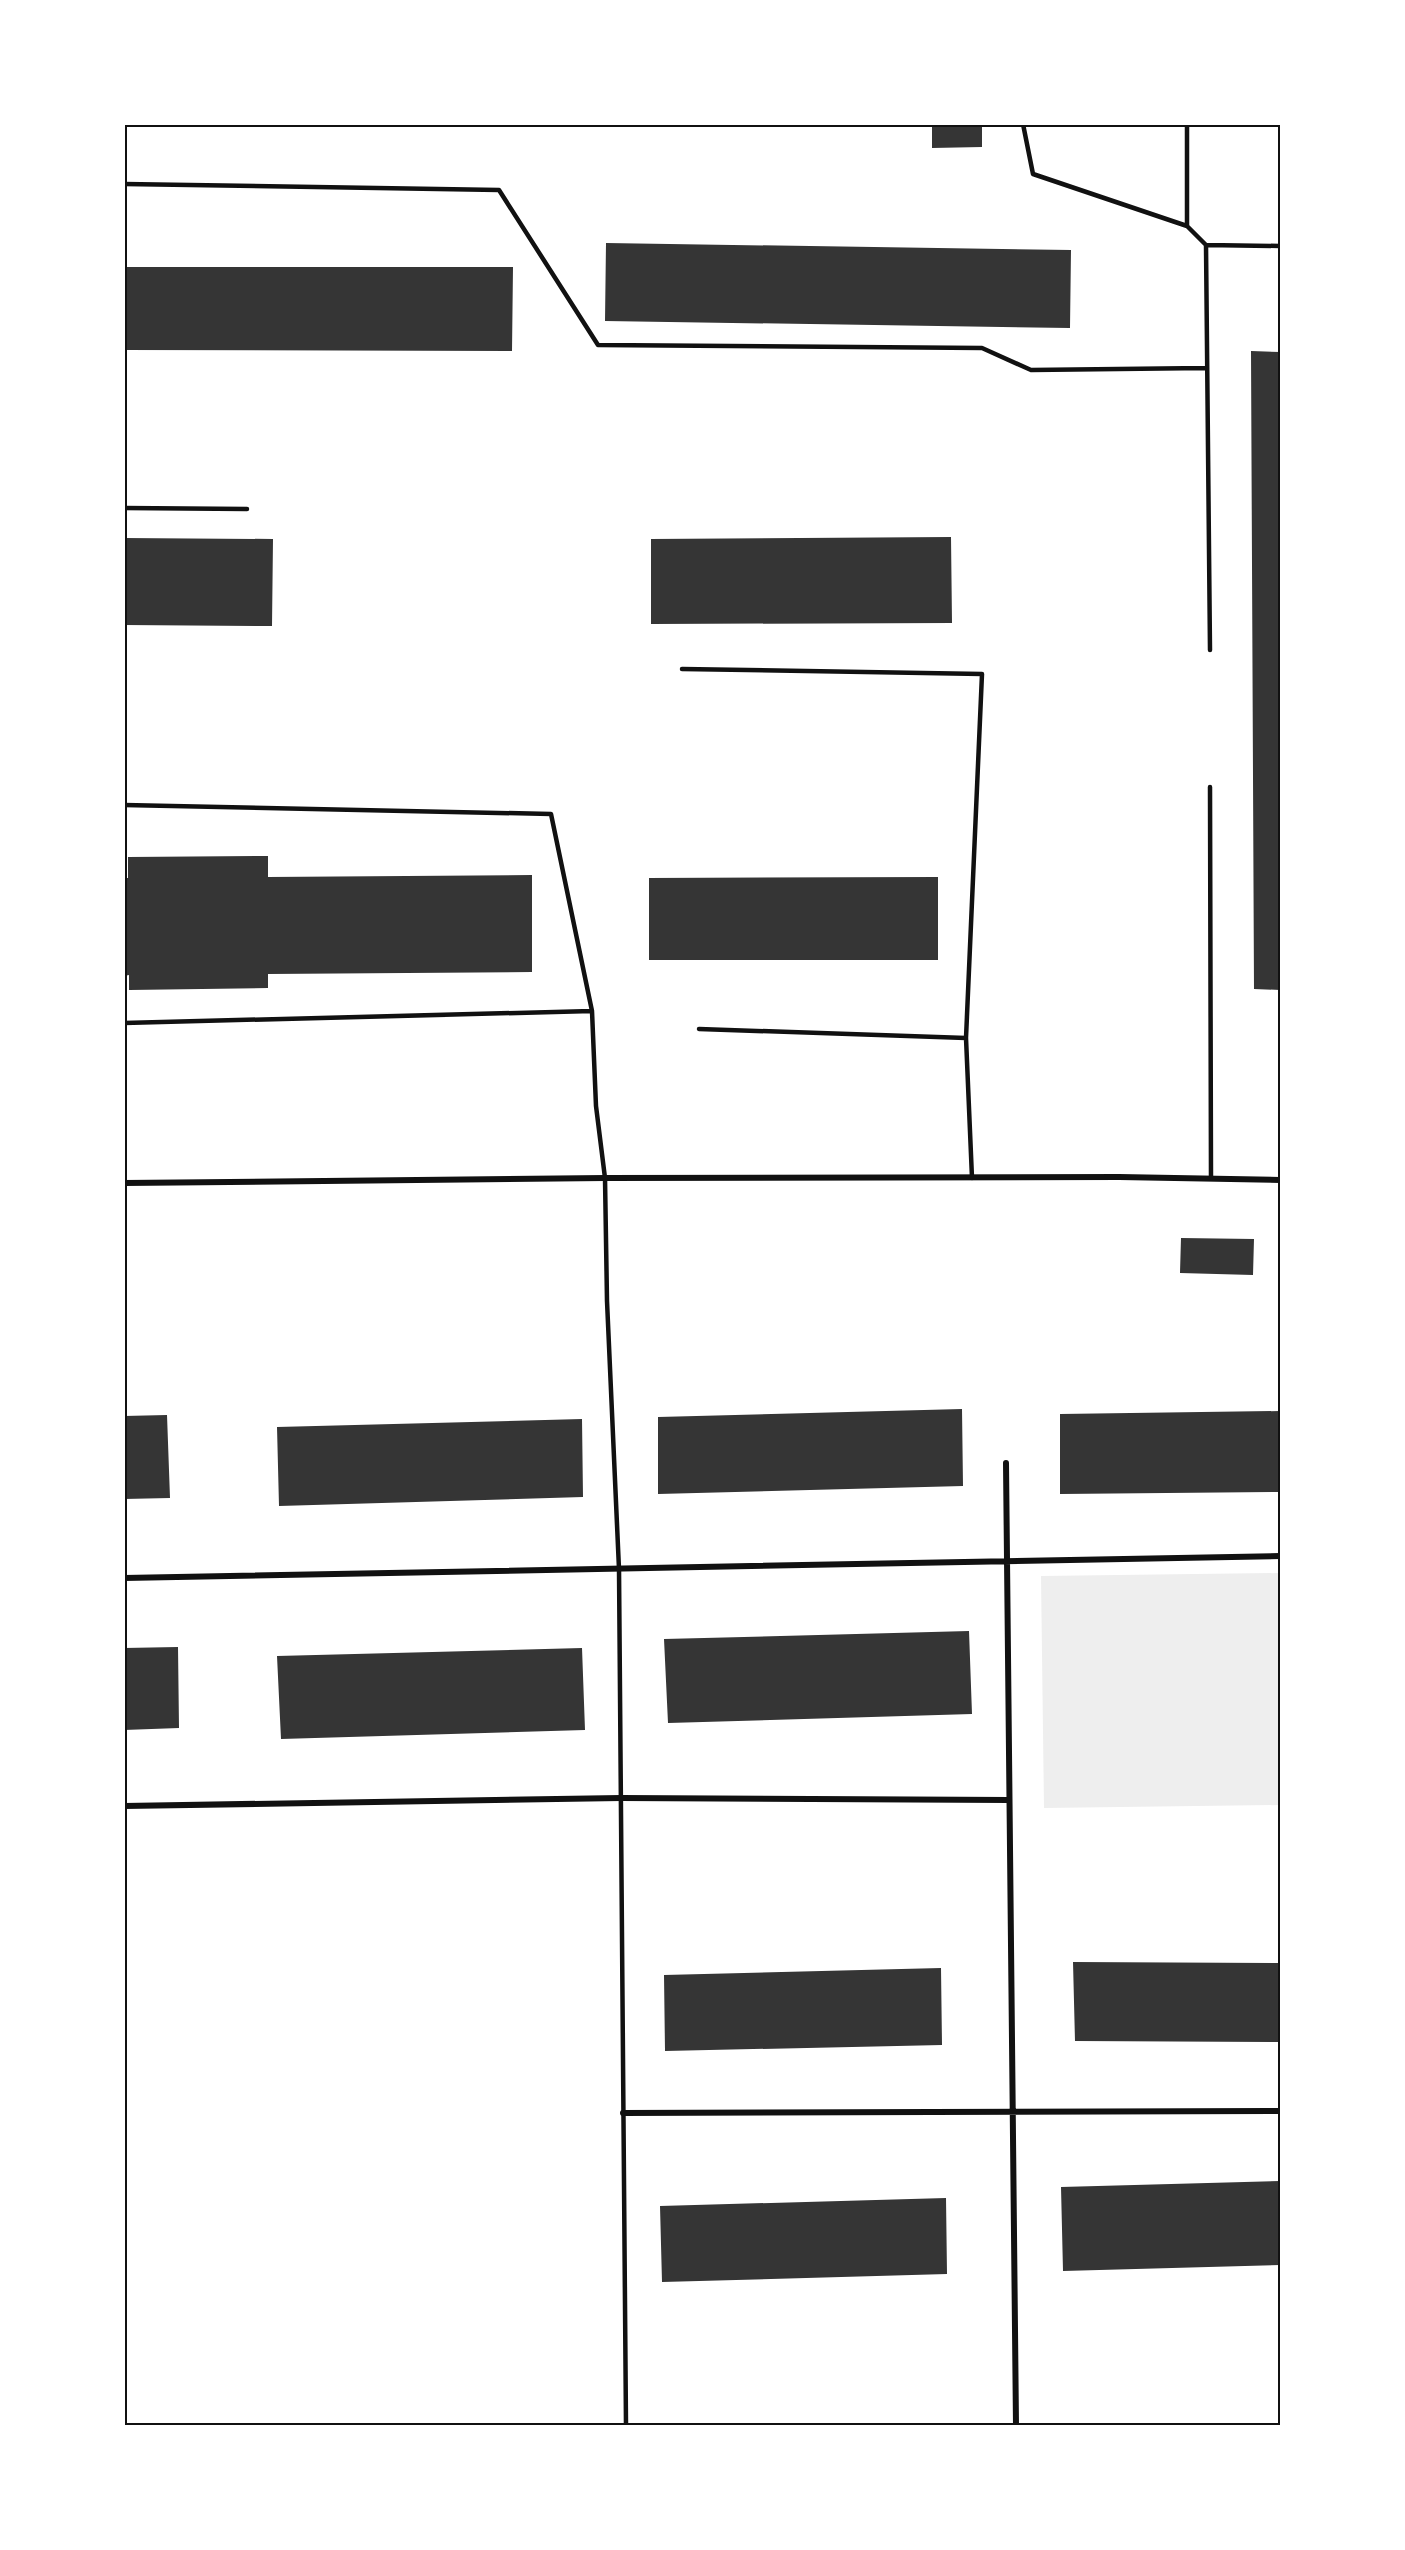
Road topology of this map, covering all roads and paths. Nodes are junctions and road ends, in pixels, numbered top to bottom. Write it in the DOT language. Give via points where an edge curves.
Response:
graph roads {
  1 [pos="1023,124"];
  2 [pos="1187,124"];
  3 [pos="124,184"];
  4 [pos="1187,226"];
  5 [pos="1206,245"];
  6 [pos="1281,246"];
  7 [pos="1206,368"];
  8 [pos="124,508"];
  9 [pos="246,509"];
  10 [pos="1210,650"];
  11 [pos="682,669"];
  12 [pos="1210,787"];
  13 [pos="124,805"];
  14 [pos="592,1011"];
  15 [pos="124,1023"];
  16 [pos="699,1029"];
  17 [pos="966,1038"];
  18 [pos="605,1178"];
  19 [pos="972,1178"];
  20 [pos="1211,1178"];
  21 [pos="1281,1180"];
  22 [pos="124,1183"];
  23 [pos="1006,1463"];
  24 [pos="1281,1556"];
  25 [pos="1007,1562"];
  26 [pos="619,1569"];
  27 [pos="124,1578"];
  28 [pos="621,1798"];
  29 [pos="1009,1800"];
  30 [pos="124,1806"];
  31 [pos="1281,2111"];
  32 [pos="623,2113"];
  33 [pos="1012,2113"];
  34 [pos="626,2426"];
  35 [pos="1016,2426"];
  1 -- 4 [label="lane" via="1033,174"];
  2 -- 4 [label="lane"];
  3 -- 7 [label="lane" via="499,190 598,345 982,348 1031,370"];
  4 -- 5 [label="lane"];
  5 -- 6 [label="lane"];
  5 -- 7 [label="lane"];
  7 -- 10 [label="lane"];
  8 -- 9 [label="lane"];
  11 -- 17 [label="lane" via="982,674"];
  12 -- 20 [label="lane"];
  13 -- 14 [label="lane" via="551,814"];
  14 -- 15 [label="lane"];
  14 -- 18 [label="lane" via="596,1106"];
  16 -- 17 [label="lane"];
  17 -- 19 [label="lane"];
  18 -- 19 [label="street"];
  18 -- 22 [label="street"];
  18 -- 26 [label="lane"];
  19 -- 20 [label="street"];
  20 -- 21 [label="street"];
  23 -- 25 [label="street"];
  24 -- 25 [label="street"];
  25 -- 26 [label="street"];
  25 -- 29 [label="street"];
  26 -- 27 [label="street"];
  26 -- 28 [label="lane"];
  28 -- 29 [label="street"];
  28 -- 30 [label="street"];
  28 -- 32 [label="lane"];
  29 -- 33 [label="street"];
  31 -- 33 [label="street"];
  32 -- 33 [label="street"];
  32 -- 34 [label="lane"];
  33 -- 35 [label="street"];
}
